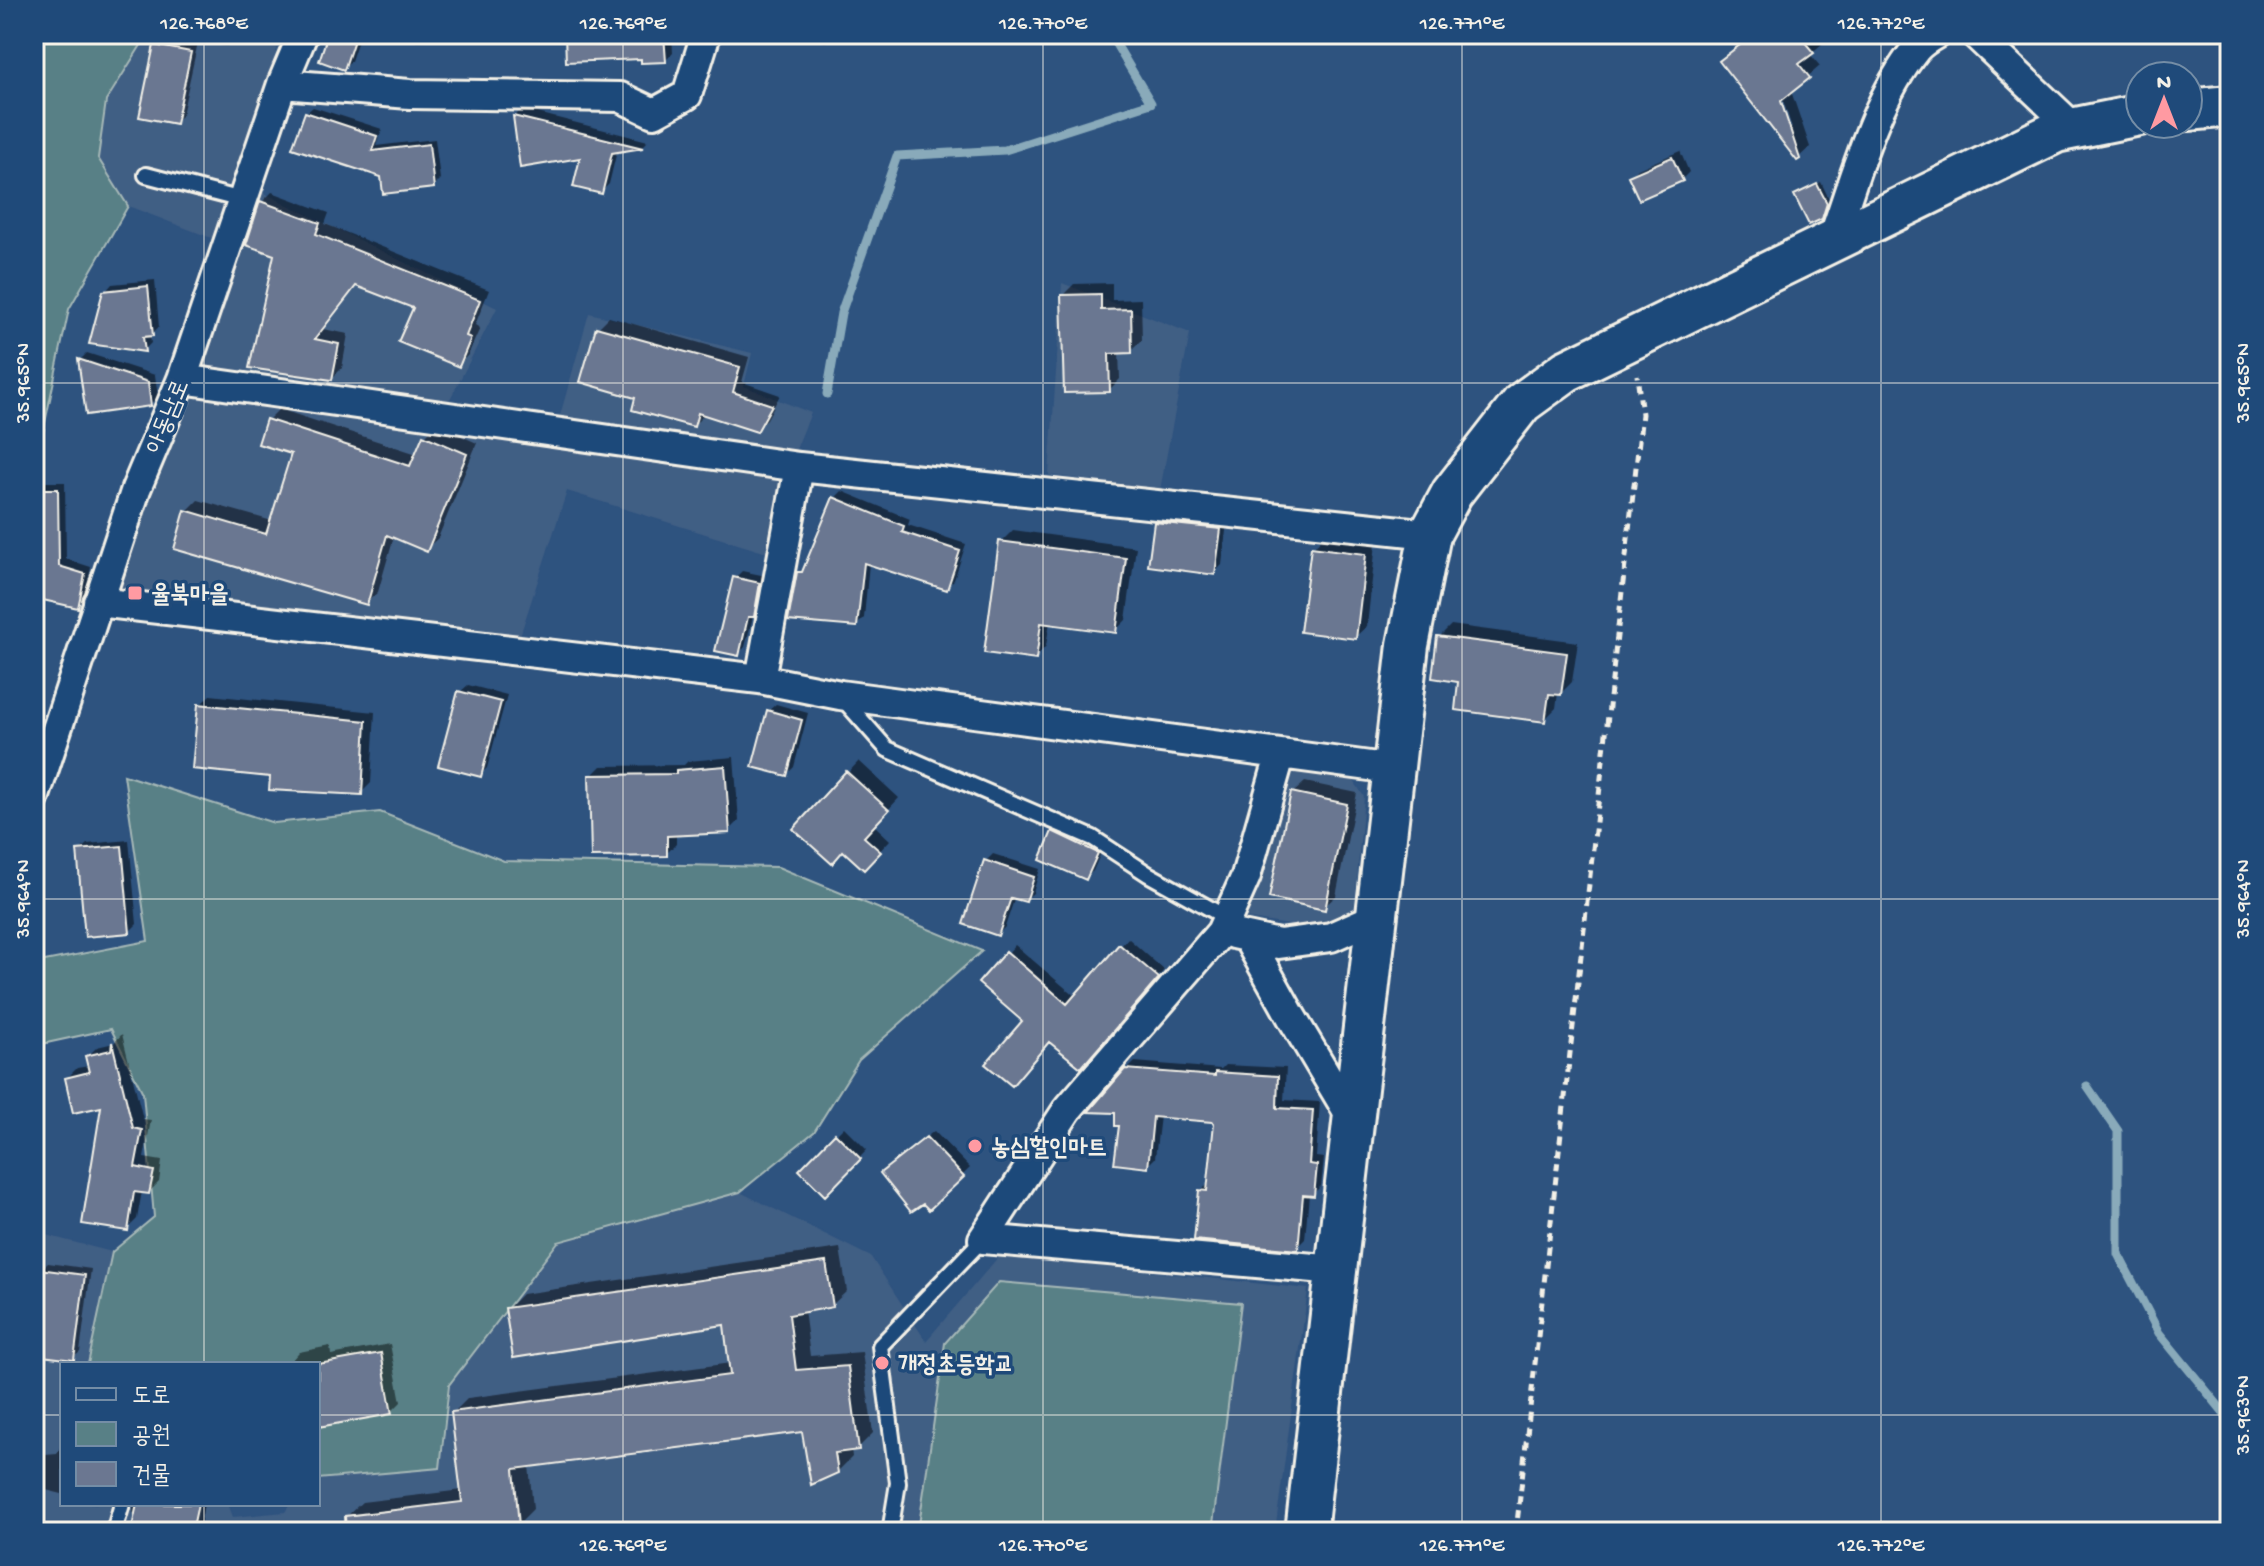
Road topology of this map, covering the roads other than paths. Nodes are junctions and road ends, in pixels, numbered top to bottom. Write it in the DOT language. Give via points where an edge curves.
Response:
graph roads {
  1 [pos="303,34"];
  2 [pos="706,34"];
  3 [pos="1936,34"];
  4 [pos="1975,34"];
  5 [pos="282,84"];
  6 [pos="2230,106"];
  7 [pos="2204,108"];
  8 [pos="2124,118"];
  9 [pos="2074,128"];
  10 [pos="146,175"];
  11 [pos="242,200"];
  12 [pos="1832,241"];
  13 [pos="182,379"];
  14 [pos="799,467"];
  15 [pos="1430,534"];
  16 [pos="98,602"];
  17 [pos="760,679"];
  18 [pos="840,695"];
  19 [pos="1280,756"];
  20 [pos="1392,769"];
  21 [pos="34,799"];
  22 [pos="1376,917"];
  23 [pos="1232,929"];
  24 [pos="1353,1120"];
  25 [pos="983,1239"];
  26 [pos="1337,1270"];
  27 [pos="121,1506"];
  28 [pos="114,1532"];
  29 [pos="890,1532"];
  30 [pos="1306,1532"];
  1 -- 5 [label="street, 아동남로"];
  2 -- 5 [label="street" via="687,95 654,113 620,97 410,94"];
  3 -- 12 [label="street" via="1918,46 1894,82"];
  4 -- 9 [label="street"];
  5 -- 11 [label="street, 아동남로"];
  6 -- 7 [label="street"];
  8 -- 9 [label="street"];
  9 -- 12 [label="street"];
  10 -- 11 [label="lane"];
  11 -- 13 [label="street, 아동남로"];
  12 -- 15 [label="street" via="1566,371 1522,403 1452,493"];
  13 -- 14 [label="street"];
  13 -- 16 [label="street, 아동남로" via="136,489"];
  14 -- 15 [label="street"];
  14 -- 17 [label="street"];
  15 -- 20 [label="street" via="1410,632"];
  16 -- 17 [label="street"];
  16 -- 21 [label="street, 아동남로"];
  17 -- 18 [label="street"];
  18 -- 19 [label="street"];
  18 -- 23 [label="lane" via="887,749 1093,838"];
  19 -- 20 [label="street"];
  19 -- 23 [label="street"];
  20 -- 22 [label="street"];
  22 -- 23 [label="street" via="1331,937 1279,944"];
  22 -- 24 [label="street"];
  23 -- 24 [label="street"];
  23 -- 25 [label="street" via="1067,1110"];
  24 -- 26 [label="street"];
  25 -- 26 [label="street"];
  25 -- 29 [label="lane" via="880,1346 898,1483"];
  26 -- 30 [label="street"];
  27 -- 28 [label="lane"];
}
